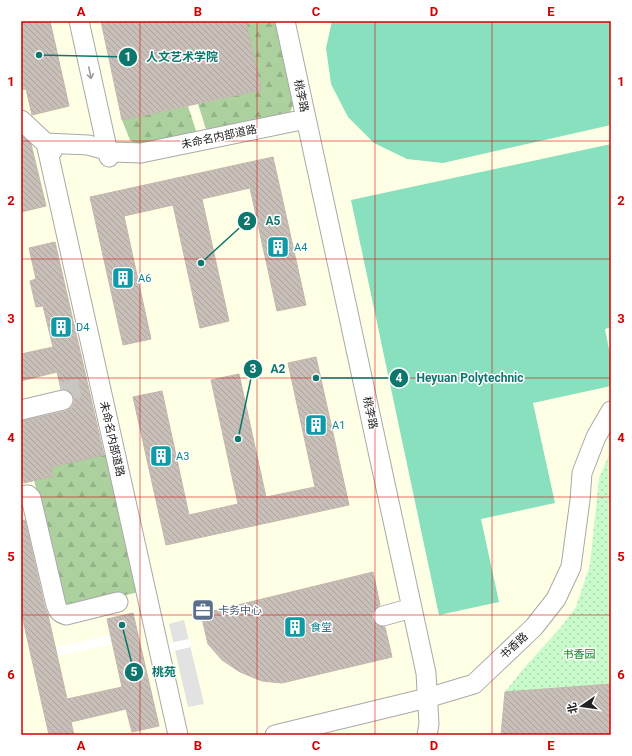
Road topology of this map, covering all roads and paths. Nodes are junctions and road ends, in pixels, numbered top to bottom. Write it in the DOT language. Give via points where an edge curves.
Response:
graph roads {
  1 [pos="79,21"];
  2 [pos="277,21"];
  3 [pos="285,21"];
  4 [pos="21,120"];
  5 [pos="303,123"];
  6 [pos="49,147"];
  7 [pos="108,153"];
  8 [pos="98,388"];
  9 [pos="21,401"];
  10 [pos="21,410"];
  11 [pos="611,411"];
  12 [pos="611,425"];
  13 [pos="21,496"];
  14 [pos="118,602"];
  15 [pos="407,609"];
  16 [pos="383,616"];
  17 [pos="423,704"];
  18 [pos="178,735"];
  19 [pos="184,735"];
  20 [pos="275,735"];
  21 [pos="314,735"];
  22 [pos="419,735"];
  23 [pos="427,735"];
  1 -- 7 [label="street, one-way"];
  2 -- 5 [label="street, 桃李路"];
  3 -- 5 [label="street, 桃李路"];
  4 -- 6 [label="street"];
  5 -- 7 [label="street, 未命名内部道路" via="141,153"];
  5 -- 15 [label="street, 桃李路"];
  6 -- 7 [label="street, 未命名内部道路"];
  6 -- 8 [label="street, 未命名内部道路"];
  8 -- 18 [label="street, 未命名内部道路"];
  8 -- 19 [label="street, 未命名内部道路"];
  9 -- 10 [label="street" via="62,396"];
  11 -- 17 [label="street, 书香路" via="596,437 582,473 571,567 556,599 534,627 474,684"];
  12 -- 17 [label="street, 书香路" via="600,440 587,476 577,570 560,602 538,634 477,691"];
  13 -- 14 [label="street" via="28,495 31,498 57,610 66,615"];
  15 -- 16 [label="street"];
  15 -- 17 [label="street, 桃李路" via="416,675"];
  17 -- 20 [label="street, 书香路"];
  17 -- 21 [label="street, 书香路"];
  17 -- 22 [label="street, 桃李路"];
  17 -- 23 [label="street, 桃李路" via="429,724"];
}
